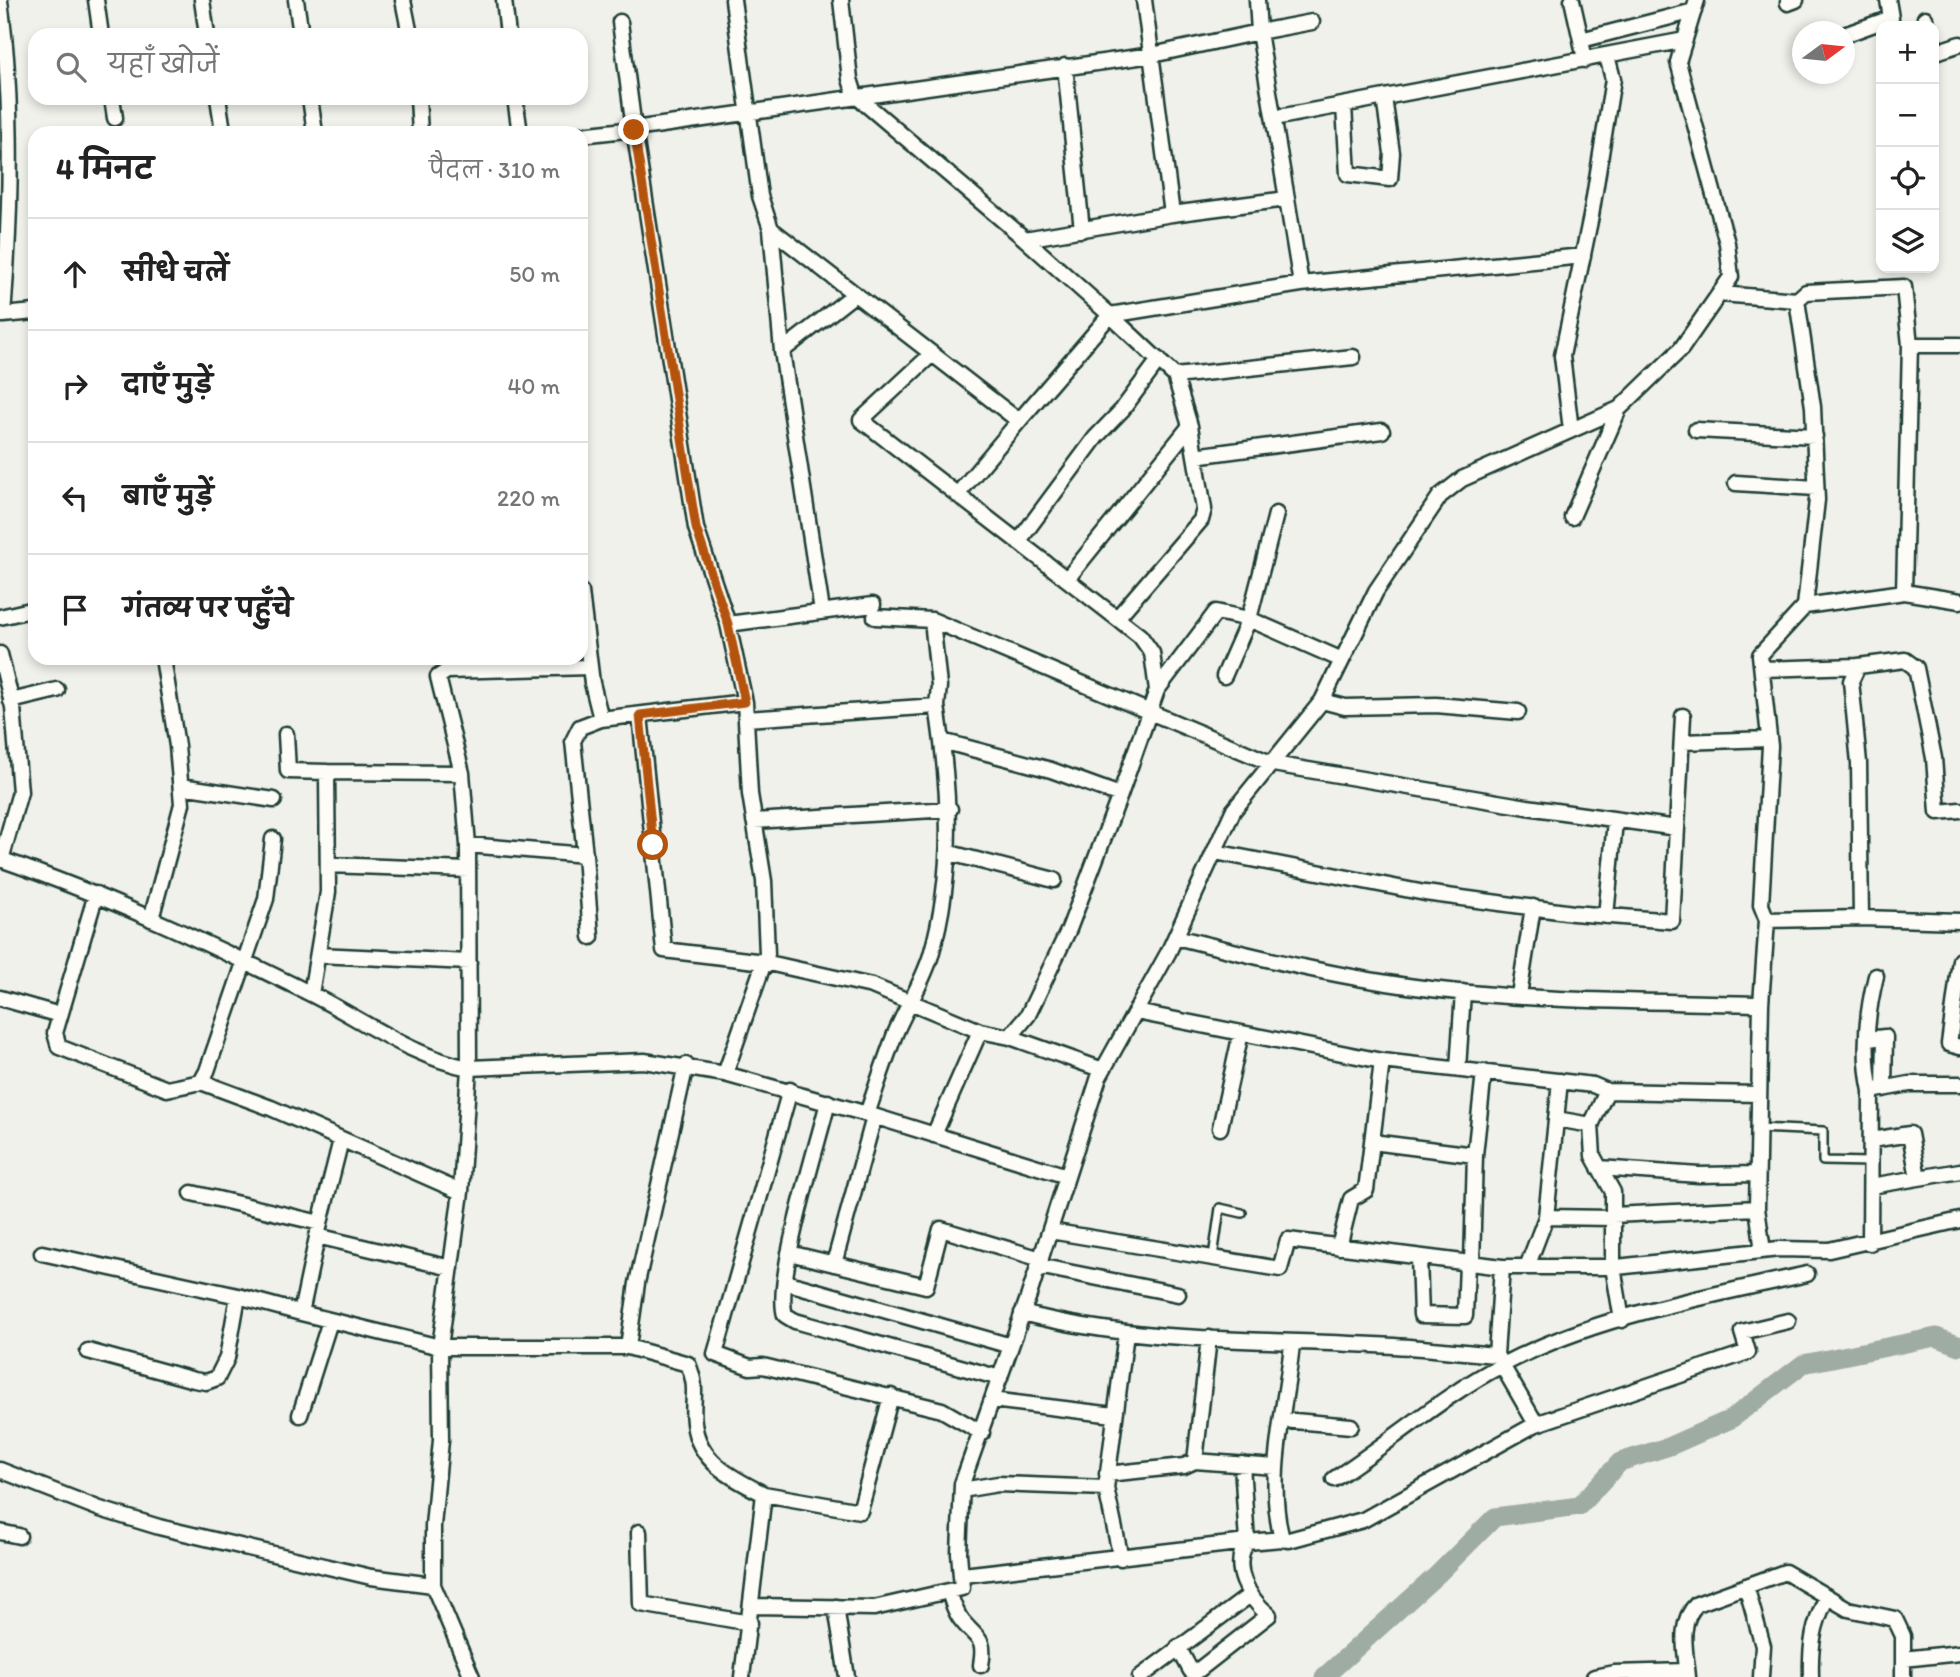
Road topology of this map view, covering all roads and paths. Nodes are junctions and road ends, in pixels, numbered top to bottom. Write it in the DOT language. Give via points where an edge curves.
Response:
graph roads {
  1 [pos="96,0"];
  2 [pos="202,0"];
  3 [pos="296,0"];
  4 [pos="404,0"];
  5 [pos="504,0"];
  6 [pos="733,0"];
  7 [pos="841,0"];
  8 [pos="1144,0"];
  9 [pos="1258,0"];
  10 [pos="1572,0"];
  11 [pos="1888,0"];
  12 [pos="0,1"];
  13 [pos="1695,6"];
  14 [pos="621,22"];
  15 [pos="1312,22"];
  16 [pos="100,28"];
  17 [pos="206,28"];
  18 [pos="300,28"];
  19 [pos="409,28"];
  20 [pos="507,28"];
  21 [pos="1855,31"];
  22 [pos="1259,32"];
  23 [pos="1581,40"];
  24 [pos="1685,40"];
  25 [pos="1960,44"];
  26 [pos="1939,51"];
  27 [pos="1152,55"];
  28 [pos="1607,56"];
  29 [pos="1586,60"];
  30 [pos="1065,66"];
  31 [pos="855,95"];
  32 [pos="1384,97"];
  33 [pos="113,105"];
  34 [pos="219,105"];
  35 [pos="311,105"];
  36 [pos="418,105"];
  37 [pos="516,105"];
  38 [pos="1344,106"];
  39 [pos="747,114"];
  40 [pos="115,118"];
  41 [pos="1274,118"];
  42 [pos="221,126"];
  43 [pos="314,126"];
  44 [pos="420,126"];
  45 [pos="519,126"];
  46 [pos="634,130"];
  47 [pos="588,134"];
  48 [pos="1287,199"];
  49 [pos="1172,214"];
  50 [pos="771,229"];
  51 [pos="1082,230"];
  52 [pos="1025,239"];
  53 [pos="1583,256"];
  54 [pos="1301,284"];
  55 [pos="1720,294"];
  56 [pos="855,295"];
  57 [pos="1797,300"];
  58 [pos="28,313"];
  59 [pos="2,315"];
  60 [pos="1110,315"];
  61 [pos="1910,345"];
  62 [pos="1960,345"];
  63 [pos="782,351"];
  64 [pos="932,354"];
  65 [pos="1353,357"];
  66 [pos="1159,360"];
  67 [pos="1175,376"];
  68 [pos="1619,409"];
  69 [pos="1019,421"];
  70 [pos="1190,426"];
  71 [pos="1571,430"];
  72 [pos="1696,430"];
  73 [pos="1382,431"];
  74 [pos="1815,436"];
  75 [pos="1195,456"];
  76 [pos="1735,482"];
  77 [pos="1816,488"];
  78 [pos="957,495"];
  79 [pos="1276,514"];
  80 [pos="1572,517"];
  81 [pos="1018,542"];
  82 [pos="1067,579"];
  83 [pos="1904,592"];
  84 [pos="1960,601"];
  85 [pos="1805,606"];
  86 [pos="28,611"];
  87 [pos="822,611"];
  88 [pos="0,617"];
  89 [pos="1117,618"];
  90 [pos="1249,619"];
  91 [pos="932,620"];
  92 [pos="728,624"];
  93 [pos="588,650"];
  94 [pos="0,654"];
  95 [pos="1342,660"];
  96 [pos="164,665"];
  97 [pos="1858,666"];
  98 [pos="590,667"];
  99 [pos="1762,669"];
  100 [pos="1224,676"];
  101 [pos="57,690"];
  102 [pos="1157,690"];
  103 [pos="11,701"];
  104 [pos="1322,701"];
  105 [pos="745,702"];
  106 [pos="937,706"];
  107 [pos="1150,712"];
  108 [pos="1517,712"];
  109 [pos="640,715"];
  110 [pos="1683,716"];
  111 [pos="601,719"];
  112 [pos="746,719"];
  113 [pos="286,734"];
  114 [pos="1769,739"];
  115 [pos="942,741"];
  116 [pos="1682,742"];
  117 [pos="1273,764"];
  118 [pos="327,772"];
  119 [pos="462,773"];
  120 [pos="181,786"];
  121 [pos="1120,795"];
  122 [pos="274,800"];
  123 [pos="950,810"];
  124 [pos="1960,810"];
  125 [pos="754,821"];
  126 [pos="1615,821"];
  127 [pos="1677,828"];
  128 [pos="273,839"];
  129 [pos="468,845"];
  130 [pos="1214,852"];
  131 [pos="950,853"];
  132 [pos="585,855"];
  133 [pos="1,859"];
  134 [pos="328,865"];
  135 [pos="468,870"];
  136 [pos="1054,880"];
  137 [pos="96,894"];
  138 [pos="1533,907"];
  139 [pos="1606,916"];
  140 [pos="1861,918"];
  141 [pos="151,919"];
  142 [pos="1767,920"];
  143 [pos="1960,921"];
  144 [pos="591,937"];
  145 [pos="1176,937"];
  146 [pos="318,955"];
  147 [pos="1960,960"];
  148 [pos="469,962"];
  149 [pos="764,962"];
  150 [pos="245,964"];
  151 [pos="1876,976"];
  152 [pos="1464,992"];
  153 [pos="311,994"];
  154 [pos="1519,995"];
  155 [pos="1958,996"];
  156 [pos="0,998"];
  157 [pos="910,1002"];
  158 [pos="1761,1004"];
  159 [pos="1136,1012"];
  160 [pos="60,1015"];
  161 [pos="980,1031"];
  162 [pos="1241,1033"];
  163 [pos="1010,1037"];
  164 [pos="1960,1046"];
  165 [pos="1382,1061"];
  166 [pos="686,1065"];
  167 [pos="469,1068"];
  168 [pos="1458,1069"];
  169 [pos="1103,1070"];
  170 [pos="1484,1072"];
  171 [pos="725,1074"];
  172 [pos="1560,1081"];
  173 [pos="201,1082"];
  174 [pos="1960,1084"];
  175 [pos="790,1090"];
  176 [pos="1878,1090"];
  177 [pos="1606,1091"];
  178 [pos="1759,1094"];
  179 [pos="828,1102"];
  180 [pos="871,1116"];
  181 [pos="1556,1119"];
  182 [pos="1591,1125"];
  183 [pos="1220,1128"];
  184 [pos="1758,1128"];
  185 [pos="934,1135"];
  186 [pos="341,1140"];
  187 [pos="1871,1140"];
  188 [pos="1372,1142"];
  189 [pos="1475,1155"];
  190 [pos="1871,1163"];
  191 [pos="1598,1168"];
  192 [pos="1960,1171"];
  193 [pos="1757,1174"];
  194 [pos="1067,1176"];
  195 [pos="1918,1178"];
  196 [pos="1871,1186"];
  197 [pos="461,1192"];
  198 [pos="192,1193"];
  199 [pos="1757,1208"];
  200 [pos="1242,1213"];
  201 [pos="1613,1216"];
  202 [pos="1546,1217"];
  203 [pos="1960,1220"];
  204 [pos="318,1230"];
  205 [pos="1050,1231"];
  206 [pos="1870,1243"];
  207 [pos="1339,1247"];
  208 [pos="1763,1251"];
  209 [pos="42,1253"];
  210 [pos="789,1254"];
  211 [pos="1212,1258"];
  212 [pos="1419,1258"];
  213 [pos="1039,1263"];
  214 [pos="1470,1263"];
  215 [pos="834,1264"];
  216 [pos="1613,1266"];
  217 [pos="1502,1267"];
  218 [pos="1527,1267"];
  219 [pos="451,1268"];
  220 [pos="1807,1273"];
  221 [pos="785,1282"];
  222 [pos="1178,1294"];
  223 [pos="238,1296"];
  224 [pos="1022,1313"];
  225 [pos="301,1314"];
  226 [pos="1622,1320"];
  227 [pos="330,1321"];
  228 [pos="1788,1321"];
  229 [pos="1126,1333"];
  230 [pos="1209,1338"];
  231 [pos="1292,1344"];
  232 [pos="1011,1346"];
  233 [pos="440,1347"];
  234 [pos="628,1347"];
  235 [pos="88,1351"];
  236 [pos="1499,1360"];
  237 [pos="1000,1378"];
  238 [pos="891,1396"];
  239 [pos="992,1400"];
  240 [pos="300,1415"];
  241 [pos="1114,1415"];
  242 [pos="1283,1420"];
  243 [pos="1536,1424"];
  244 [pos="1351,1426"];
  245 [pos="982,1433"];
  246 [pos="1195,1461"];
  247 [pos="1242,1464"];
  248 [pos="1275,1467"];
  249 [pos="0,1470"];
  250 [pos="1334,1479"];
  251 [pos="1107,1481"];
  252 [pos="962,1490"];
  253 [pos="764,1494"];
  254 [pos="0,1532"];
  255 [pos="639,1532"];
  256 [pos="19,1536"];
  257 [pos="1282,1539"];
  258 [pos="1247,1542"];
  259 [pos="1121,1558"];
  260 [pos="963,1575"];
  261 [pos="433,1585"];
  262 [pos="1746,1586"];
  263 [pos="949,1591"];
  264 [pos="1250,1595"];
  265 [pos="1827,1597"];
  266 [pos="752,1606"];
  267 [pos="836,1606"];
  268 [pos="750,1623"];
  269 [pos="1178,1647"];
  270 [pos="1960,1653"];
  271 [pos="1903,1659"];
  272 [pos="981,1665"];
  273 [pos="1688,1674"];
  274 [pos="1637,1675"];
  275 [pos="843,1676"];
  276 [pos="472,1677"];
  277 [pos="742,1677"];
  278 [pos="1140,1677"];
  279 [pos="1594,1677"];
  280 [pos="1762,1677"];
  281 [pos="1811,1677"];
  282 [pos="1903,1677"];
  1 -- 16 [label="street"];
  2 -- 17 [label="street"];
  3 -- 18 [label="street"];
  4 -- 19 [label="street"];
  5 -- 20 [label="street"];
  6 -- 39 [label="street"];
  7 -- 31 [label="street"];
  8 -- 27 [label="street"];
  9 -- 22 [label="street"];
  10 -- 23 [label="street"];
  11 -- 21 [label="street" via="1891,18"];
  12 -- 59 [label="street" via="7,54 11,206"];
  13 -- 23 [label="street"];
  13 -- 24 [label="street"];
  14 -- 46 [label="street"];
  15 -- 22 [label="street"];
  22 -- 27 [label="street"];
  22 -- 41 [label="street"];
  23 -- 29 [label="street"];
  24 -- 28 [label="street"];
  24 -- 55 [label="street" via="1678,62 1728,254 1731,276"];
  25 -- 26 [label="street"];
  27 -- 30 [label="street"];
  27 -- 49 [label="street"];
  28 -- 29 [label="street"];
  28 -- 53 [label="street" via="1613,79"];
  29 -- 32 [label="street"];
  30 -- 31 [label="street"];
  30 -- 51 [label="street"];
  31 -- 39 [label="street"];
  31 -- 52 [label="street"];
  32 -- 38 [label="street"];
  32 -- 38 [label="street" via="1392,153 1390,179 1348,174"];
  33 -- 40 [label="street"];
  34 -- 42 [label="street"];
  35 -- 43 [label="street"];
  36 -- 44 [label="street"];
  37 -- 45 [label="street"];
  38 -- 41 [label="street"];
  39 -- 46 [label="street"];
  39 -- 50 [label="street" via="760,196"];
  41 -- 48 [label="street"];
  46 -- 47 [label="street"];
  46 -- 92 [label="street" via="696,528"];
  48 -- 49 [label="street"];
  48 -- 54 [label="street"];
  49 -- 51 [label="street"];
  50 -- 56 [label="street"];
  50 -- 63 [label="street"];
  51 -- 52 [label="street"];
  52 -- 60 [label="street"];
  53 -- 54 [label="street"];
  53 -- 71 [label="street" via="1562,356"];
  54 -- 60 [label="street"];
  55 -- 57 [label="street"];
  55 -- 68 [label="street" via="1681,349"];
  56 -- 63 [label="street"];
  56 -- 64 [label="street"];
  57 -- 61 [label="street" via="1806,292 1904,287"];
  57 -- 74 [label="street"];
  58 -- 59 [label="street"];
  60 -- 66 [label="street"];
  60 -- 69 [label="street"];
  61 -- 62 [label="street"];
  61 -- 83 [label="street"];
  63 -- 87 [label="street"];
  64 -- 69 [label="street"];
  64 -- 78 [label="street" via="861,421"];
  65 -- 67 [label="street"];
  66 -- 67 [label="street"];
  66 -- 81 [label="street"];
  67 -- 70 [label="street"];
  68 -- 71 [label="street"];
  68 -- 80 [label="street"];
  69 -- 78 [label="street"];
  70 -- 75 [label="street"];
  70 -- 82 [label="street"];
  71 -- 95 [label="street" via="1462,479 1440,496 1376,591"];
  72 -- 74 [label="street"];
  73 -- 75 [label="street"];
  74 -- 77 [label="street"];
  75 -- 89 [label="street" via="1204,509 1201,520"];
  76 -- 77 [label="street"];
  77 -- 85 [label="street"];
  78 -- 81 [label="street"];
  79 -- 90 [label="street"];
  81 -- 82 [label="street"];
  82 -- 89 [label="street"];
  83 -- 84 [label="street"];
  83 -- 85 [label="street"];
  85 -- 99 [label="street" via="1760,654"];
  86 -- 88 [label="street"];
  87 -- 91 [label="street" via="874,611"];
  87 -- 92 [label="street"];
  89 -- 102 [label="street" via="1140,636 1152,653"];
  90 -- 95 [label="street"];
  90 -- 100 [label="street"];
  90 -- 102 [label="street" via="1216,612"];
  91 -- 106 [label="street"];
  91 -- 107 [label="street"];
  92 -- 105 [label="street"];
  93 -- 98 [label="street"];
  94 -- 103 [label="street"];
  95 -- 104 [label="street"];
  96 -- 120 [label="street"];
  97 -- 99 [label="street"];
  97 -- 124 [label="street" via="1905,660 1916,668 1934,758 1938,811"];
  97 -- 140 [label="street" via="1851,681 1859,762"];
  98 -- 111 [label="street"];
  98 -- 119 [label="street" via="447,671 438,677"];
  99 -- 114 [label="street"];
  101 -- 103 [label="street"];
  102 -- 107 [label="street"];
  103 -- 133 [label="street" via="20,792"];
  104 -- 108 [label="street" via="1345,707 1436,705"];
  104 -- 117 [label="street"];
  105 -- 109 [label="street"];
  105 -- 112 [label="street"];
  106 -- 112 [label="street"];
  106 -- 115 [label="street"];
  107 -- 117 [label="street"];
  107 -- 121 [label="street"];
  109 -- 111 [label="street"];
  109 -- 149 [label="street" via="664,950"];
  110 -- 116 [label="street"];
  111 -- 132 [label="street" via="580,727 573,740"];
  112 -- 125 [label="street"];
  113 -- 118 [label="street" via="288,771"];
  114 -- 116 [label="street"];
  114 -- 142 [label="street" via="1761,905"];
  115 -- 121 [label="street" via="1051,770"];
  115 -- 123 [label="street"];
  116 -- 127 [label="street"];
  117 -- 126 [label="street"];
  117 -- 130 [label="street" via="1233,811"];
  118 -- 119 [label="street"];
  118 -- 134 [label="street"];
  119 -- 129 [label="street"];
  120 -- 122 [label="street"];
  120 -- 141 [label="street" via="182,804"];
  121 -- 163 [label="street" via="1069,929 1028,1015"];
  123 -- 125 [label="street"];
  123 -- 131 [label="street"];
  125 -- 149 [label="street" via="764,881"];
  126 -- 127 [label="street"];
  126 -- 139 [label="street"];
  127 -- 139 [label="street" via="1672,921"];
  128 -- 150 [label="street" via="266,899"];
  129 -- 132 [label="street"];
  129 -- 135 [label="street"];
  130 -- 138 [label="street" via="1425,893"];
  130 -- 145 [label="street"];
  131 -- 136 [label="street"];
  131 -- 157 [label="street" via="930,959"];
  132 -- 144 [label="street"];
  133 -- 137 [label="street"];
  134 -- 135 [label="street"];
  134 -- 146 [label="street"];
  135 -- 148 [label="street"];
  137 -- 141 [label="street"];
  137 -- 160 [label="street"];
  138 -- 139 [label="street"];
  138 -- 154 [label="street"];
  140 -- 142 [label="street"];
  140 -- 143 [label="street"];
  141 -- 150 [label="street"];
  142 -- 158 [label="street"];
  145 -- 152 [label="street" via="1304,969"];
  145 -- 159 [label="street"];
  146 -- 148 [label="street"];
  146 -- 153 [label="street"];
  147 -- 155 [label="street"];
  148 -- 167 [label="street"];
  149 -- 157 [label="street" via="872,986"];
  149 -- 171 [label="street"];
  150 -- 153 [label="street"];
  150 -- 173 [label="street"];
  151 -- 176 [label="street" via="1868,1039 1885,1037"];
  152 -- 154 [label="street"];
  152 -- 168 [label="street"];
  153 -- 167 [label="street" via="422,1054"];
  154 -- 158 [label="street"];
  155 -- 164 [label="street" via="1949,1044"];
  156 -- 160 [label="street"];
  157 -- 161 [label="street"];
  157 -- 180 [label="street"];
  158 -- 178 [label="street"];
  159 -- 162 [label="street"];
  159 -- 169 [label="street"];
  160 -- 173 [label="street" via="55,1033 59,1047 167,1089"];
  161 -- 163 [label="street"];
  161 -- 185 [label="street"];
  162 -- 165 [label="street"];
  162 -- 183 [label="street"];
  163 -- 169 [label="street"];
  165 -- 168 [label="street"];
  165 -- 188 [label="street"];
  166 -- 167 [label="street" via="645,1060"];
  166 -- 171 [label="street"];
  166 -- 234 [label="street"];
  167 -- 197 [label="street"];
  168 -- 170 [label="street"];
  169 -- 194 [label="street"];
  170 -- 172 [label="street"];
  170 -- 189 [label="street"];
  171 -- 175 [label="street"];
  172 -- 177 [label="street"];
  172 -- 181 [label="street"];
  173 -- 186 [label="street"];
  174 -- 176 [label="street" via="1909,1084"];
  175 -- 179 [label="street"];
  175 -- 238 [label="street" via="715,1354 750,1367 763,1366"];
  176 -- 187 [label="street"];
  177 -- 178 [label="street"];
  177 -- 182 [label="street"];
  178 -- 184 [label="street"];
  179 -- 180 [label="street"];
  179 -- 210 [label="street"];
  180 -- 185 [label="street"];
  180 -- 215 [label="street"];
  181 -- 182 [label="street"];
  181 -- 202 [label="street"];
  182 -- 191 [label="street"];
  184 -- 190 [label="lane" via="1823,1131 1823,1161"];
  184 -- 193 [label="street"];
  185 -- 194 [label="street"];
  186 -- 197 [label="street"];
  186 -- 204 [label="street"];
  187 -- 190 [label="street"];
  187 -- 195 [label="street" via="1910,1134"];
  188 -- 189 [label="street"];
  188 -- 207 [label="street" via="1366,1190 1351,1199"];
  189 -- 214 [label="street"];
  190 -- 196 [label="street"];
  191 -- 193 [label="street"];
  191 -- 201 [label="street" via="1610,1183"];
  192 -- 195 [label="street"];
  193 -- 199 [label="street"];
  194 -- 205 [label="street"];
  195 -- 196 [label="street"];
  196 -- 206 [label="street"];
  197 -- 219 [label="street"];
  198 -- 204 [label="street"];
  199 -- 201 [label="street"];
  199 -- 208 [label="street"];
  200 -- 211 [label="lane" via="1220,1208"];
  201 -- 202 [label="street"];
  201 -- 216 [label="street"];
  202 -- 218 [label="street"];
  203 -- 206 [label="street"];
  204 -- 219 [label="street"];
  204 -- 225 [label="street"];
  205 -- 211 [label="street"];
  205 -- 213 [label="street"];
  206 -- 208 [label="street" via="1829,1250"];
  207 -- 211 [label="street" via="1288,1240 1280,1269"];
  207 -- 212 [label="street"];
  208 -- 216 [label="street"];
  209 -- 223 [label="street"];
  210 -- 215 [label="street"];
  210 -- 221 [label="street"];
  212 -- 214 [label="street"];
  212 -- 214 [label="street" via="1421,1315 1465,1316"];
  213 -- 215 [label="street" via="941,1229 926,1286"];
  213 -- 222 [label="street"];
  213 -- 224 [label="street"];
  214 -- 217 [label="street"];
  216 -- 218 [label="street"];
  216 -- 226 [label="street"];
  217 -- 218 [label="street"];
  217 -- 236 [label="street"];
  219 -- 233 [label="street"];
  220 -- 226 [label="street"];
  221 -- 232 [label="street"];
  221 -- 237 [label="street" via="782,1305 785,1315 795,1321"];
  223 -- 225 [label="street"];
  223 -- 235 [label="street" via="227,1358 217,1378 194,1380"];
  224 -- 229 [label="street"];
  224 -- 232 [label="street"];
  225 -- 227 [label="street"];
  226 -- 236 [label="street"];
  227 -- 233 [label="street"];
  227 -- 240 [label="street"];
  228 -- 243 [label="street" via="1742,1332 1748,1352"];
  229 -- 230 [label="street"];
  229 -- 241 [label="street"];
  230 -- 231 [label="street"];
  230 -- 246 [label="street"];
  231 -- 236 [label="street" via="1393,1346"];
  231 -- 242 [label="street"];
  232 -- 237 [label="street"];
  233 -- 234 [label="street"];
  233 -- 261 [label="street" via="441,1440"];
  234 -- 253 [label="street" via="688,1364 696,1383 693,1422 703,1447 727,1477"];
  236 -- 243 [label="street"];
  236 -- 250 [label="street"];
  237 -- 239 [label="street"];
  238 -- 245 [label="street" via="942,1410"];
  238 -- 253 [label="street" via="860,1511"];
  239 -- 241 [label="street"];
  239 -- 245 [label="street"];
  241 -- 251 [label="street"];
  242 -- 244 [label="street"];
  242 -- 248 [label="street"];
  243 -- 257 [label="street" via="1363,1520"];
  245 -- 252 [label="street"];
  246 -- 247 [label="street"];
  246 -- 251 [label="street"];
  247 -- 248 [label="street"];
  247 -- 258 [label="street"];
  248 -- 257 [label="street" via="1274,1494"];
  249 -- 261 [label="street" via="159,1527 371,1577"];
  251 -- 252 [label="street" via="998,1484"];
  251 -- 259 [label="street"];
  252 -- 260 [label="street" via="959,1553"];
  253 -- 266 [label="street"];
  254 -- 256 [label="street"];
  255 -- 268 [label="street" via="641,1604"];
  257 -- 258 [label="street"];
  258 -- 259 [label="street"];
  258 -- 264 [label="street" via="1241,1564"];
  259 -- 260 [label="street"];
  260 -- 263 [label="street" via="962,1588"];
  261 -- 276 [label="street"];
  262 -- 265 [label="street" via="1785,1572"];
  262 -- 273 [label="street" via="1697,1604 1688,1612 1684,1624"];
  262 -- 280 [label="street" via="1761,1637"];
  263 -- 267 [label="street" via="874,1608"];
  263 -- 272 [label="street" via="963,1623 983,1646"];
  264 -- 269 [label="street"];
  264 -- 269 [label="street" via="1269,1615 1196,1672"];
  265 -- 271 [label="street" via="1848,1608 1895,1619 1903,1636"];
  265 -- 281 [label="street" via="1810,1644"];
  266 -- 267 [label="street"];
  266 -- 268 [label="street"];
  267 -- 275 [label="street"];
  268 -- 277 [label="street"];
  269 -- 278 [label="street"];
  270 -- 271 [label="street"];
  271 -- 282 [label="street"];
  273 -- 274 [label="street"];
  274 -- 279 [label="street"];
}
